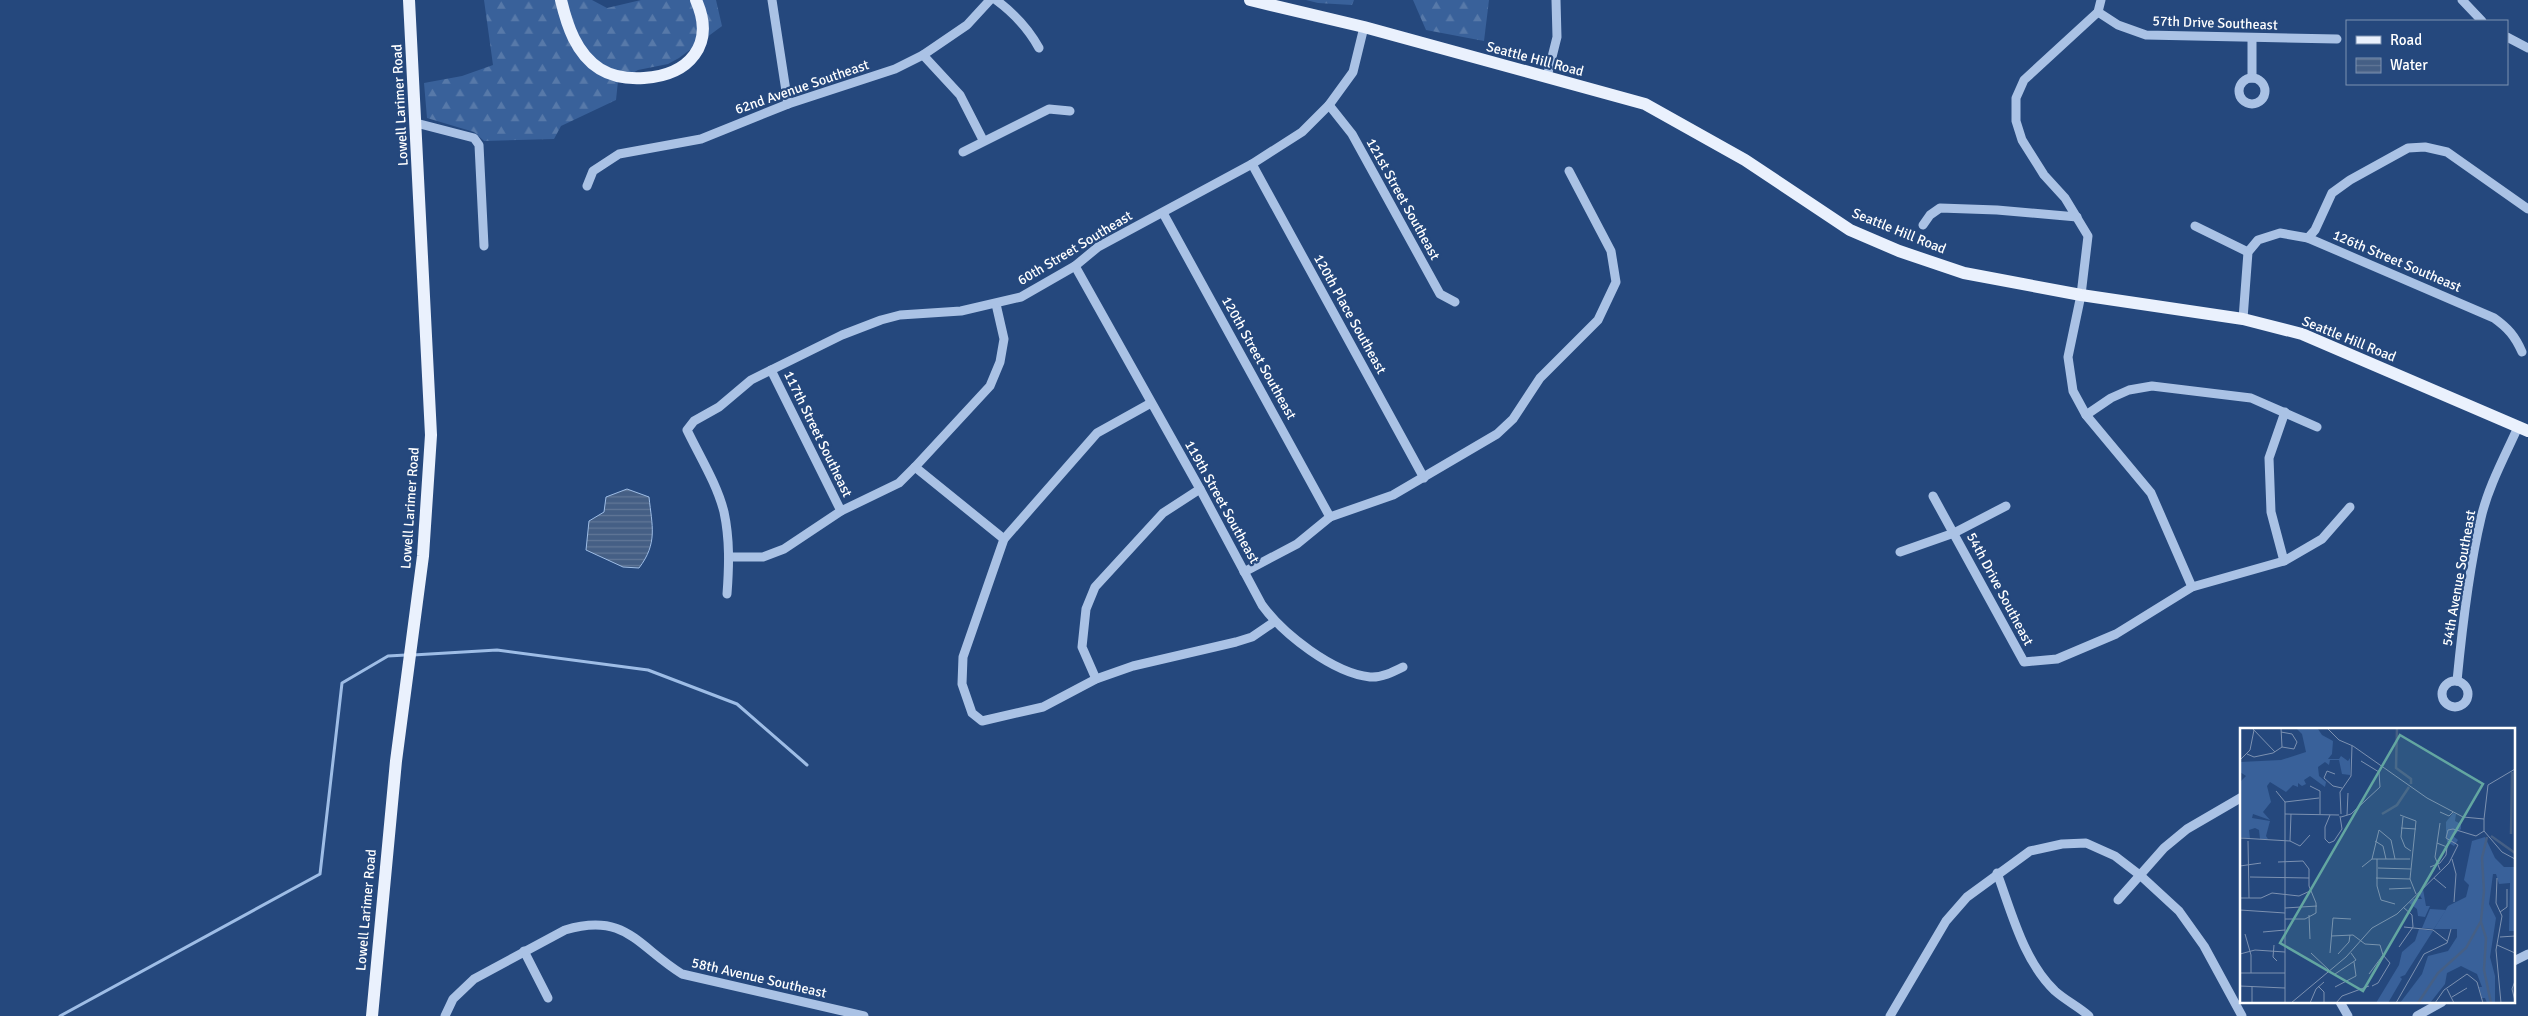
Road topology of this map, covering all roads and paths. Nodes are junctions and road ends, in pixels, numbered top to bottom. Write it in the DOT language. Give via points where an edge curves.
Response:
graph roads {
  1 [pos="409,0"];
  2 [pos="561,0"];
  3 [pos="696,0"];
  4 [pos="990,0"];
  5 [pos="996,0"];
  6 [pos="1250,0"];
  7 [pos="1556,0"];
  8 [pos="2101,0"];
  9 [pos="2462,0"];
  10 [pos="772,2"];
  11 [pos="2098,12"];
  12 [pos="2481,20"];
  13 [pos="1364,28"];
  14 [pos="2508,38"];
  15 [pos="2252,39"];
  16 [pos="2337,39"];
  17 [pos="1039,48"];
  18 [pos="2528,48"];
  19 [pos="923,55"];
  20 [pos="1547,77"];
  21 [pos="2252,78"];
  22 [pos="788,104"];
  23 [pos="1329,105"];
  24 [pos="1070,111"];
  25 [pos="416,123"];
  26 [pos="983,140"];
  27 [pos="963,152"];
  28 [pos="1252,164"];
  29 [pos="1569,170"];
  30 [pos="587,186"];
  31 [pos="2528,209"];
  32 [pos="1163,212"];
  33 [pos="2077,217"];
  34 [pos="1923,225"];
  35 [pos="2195,226"];
  36 [pos="2308,238"];
  37 [pos="484,246"];
  38 [pos="2248,252"];
  39 [pos="1075,266"];
  40 [pos="2081,296"];
  41 [pos="1455,302"];
  42 [pos="996,304"];
  43 [pos="2243,319"];
  44 [pos="2522,352"];
  45 [pos="771,370"];
  46 [pos="1152,403"];
  47 [pos="2285,412"];
  48 [pos="2086,415"];
  49 [pos="2317,427"];
  50 [pos="2523,429"];
  51 [pos="915,468"];
  52 [pos="1424,478"];
  53 [pos="1200,489"];
  54 [pos="1933,496"];
  55 [pos="2006,506"];
  56 [pos="2350,507"];
  57 [pos="840,511"];
  58 [pos="1330,517"];
  59 [pos="1954,533"];
  60 [pos="1004,538"];
  61 [pos="1900,552"];
  62 [pos="729,557"];
  63 [pos="2284,561"];
  64 [pos="1244,572"];
  65 [pos="2192,587"];
  66 [pos="727,594"];
  67 [pos="1274,622"];
  68 [pos="1403,667"];
  69 [pos="1096,679"];
  70 [pos="2457,680"];
  71 [pos="2240,798"];
  72 [pos="1997,873"];
  73 [pos="2141,876"];
  74 [pos="2118,900"];
  75 [pos="521,953"];
  76 [pos="2528,954"];
  77 [pos="2516,960"];
  78 [pos="548,998"];
  79 [pos="2341,1004"];
  80 [pos="2438,1004"];
  81 [pos="1892,1015"];
  82 [pos="372,1016"];
  83 [pos="445,1016"];
  84 [pos="864,1016"];
  85 [pos="2089,1016"];
  86 [pos="2242,1016"];
  87 [pos="2348,1016"];
  88 [pos="2417,1016"];
  1 -- 25 [label="main road, Lowell Larimer Road"];
  2 -- 3 [label="main road" via="571,34 593,63 615,76 636,78 669,73 692,59 703,30"];
  4 -- 19 [label="street, 62nd Avenue Southeast" via="967,25"];
  5 -- 17 [label="street" via="1015,14"];
  6 -- 13 [label="main road, Seattle Hill Road"];
  7 -- 20 [label="street" via="1557,37"];
  8 -- 11 [label="street"];
  9 -- 12 [label="street"];
  10 -- 22 [label="street"];
  11 -- 15 [label="street, 57th Drive Southeast" via="2118,25 2146,34"];
  11 -- 33 [label="street" via="2024,80 2016,98 2016,120 2022,140"];
  13 -- 20 [label="main road, Seattle Hill Road"];
  13 -- 23 [label="street, 60th Street Southeast" via="1352,72"];
  14 -- 18 [label="street"];
  15 -- 16 [label="street, 57th Drive Southeast"];
  15 -- 21 [label="street"];
  19 -- 22 [label="street, 62nd Avenue Southeast" via="895,69"];
  19 -- 26 [label="street" via="960,95"];
  20 -- 40 [label="main road, Seattle Hill Road" via="1645,104 1745,160 1850,230 1900,251 1964,273"];
  22 -- 30 [label="street, 62nd Avenue Southeast" via="701,139 619,154 593,171"];
  23 -- 28 [label="street, 60th Street Southeast" via="1302,132"];
  23 -- 41 [label="street, 121st Street Southeast" via="1352,134 1440,294"];
  24 -- 26 [label="street" via="1049,109"];
  25 -- 37 [label="street" via="474,138 479,145"];
  25 -- 82 [label="main road, Lowell Larimer Road" via="431,435 423,556 396,760"];
  26 -- 27 [label="street"];
  28 -- 32 [label="street, 60th Street Southeast"];
  28 -- 52 [label="street, 120th Place Southeast"];
  29 -- 52 [label="street" via="1611,251 1616,282 1598,320 1540,378 1513,419 1497,434"];
  31 -- 36 [label="street" via="2447,152 2425,147 2408,148 2350,180 2332,194 2323,216"];
  32 -- 39 [label="street, 60th Street Southeast" via="1098,247"];
  32 -- 58 [label="street, 120th Street Southeast"];
  33 -- 34 [label="street" via="1940,208"];
  33 -- 40 [label="street" via="2088,236"];
  35 -- 38 [label="street"];
  36 -- 38 [label="street, 126th Street Southeast" via="2280,233 2258,240"];
  36 -- 44 [label="street, 126th Street Southeast" via="2494,318 2508,327"];
  38 -- 43 [label="street"];
  39 -- 42 [label="street, 60th Street Southeast" via="1021,297"];
  39 -- 46 [label="street, 119th Street Southeast"];
  40 -- 43 [label="main road, Seattle Hill Road"];
  40 -- 48 [label="street" via="2068,357 2073,391"];
  42 -- 45 [label="street, 60th Street Southeast" via="881,320"];
  42 -- 51 [label="street" via="1004,339 1000,362 990,386"];
  43 -- 50 [label="main road, Seattle Hill Road" via="2302,334"];
  45 -- 57 [label="street, 117th Street Southeast"];
  45 -- 62 [label="street, 60th Street Southeast" via="750,380 719,407 694,421 687,430 716,488 724,512"];
  46 -- 53 [label="street, 119th Street Southeast"];
  46 -- 60 [label="street" via="1097,433"];
  47 -- 48 [label="street" via="2251,398 2152,386 2129,390"];
  47 -- 49 [label="street"];
  47 -- 63 [label="street" via="2269,458 2271,512"];
  48 -- 65 [label="street" via="2151,493"];
  50 -- 70 [label="street, 54th Avenue Southeast" via="2493,482 2481,518"];
  51 -- 57 [label="street" via="899,483"];
  51 -- 60 [label="street"];
  52 -- 58 [label="street" via="1393,494"];
  53 -- 64 [label="street, 119th Street Southeast"];
  53 -- 69 [label="street" via="1163,513 1095,587 1086,609 1082,647"];
  54 -- 59 [label="street, 54th Drive Southeast"];
  55 -- 59 [label="street"];
  56 -- 63 [label="street, 54th Drive Southeast" via="2322,539"];
  57 -- 62 [label="street" via="784,549 764,557"];
  58 -- 64 [label="street" via="1297,544"];
  59 -- 61 [label="street"];
  59 -- 65 [label="street, 54th Drive Southeast" via="2024,662 2057,659 2116,634"];
  60 -- 69 [label="street" via="963,656 962,684 972,713 982,721 1043,707"];
  62 -- 66 [label="street"];
  63 -- 65 [label="street, 54th Drive Southeast"];
  64 -- 67 [label="street, 119th Street Southeast"];
  67 -- 68 [label="street, 119th Street Southeast" via="1314,652 1350,672 1372,677"];
  67 -- 69 [label="street" via="1252,637 1133,666"];
  71 -- 73 [label="street" via="2187,829 2164,848"];
  72 -- 73 [label="street" via="2030,851 2086,843 2115,856"];
  72 -- 81 [label="street" via="1967,897 1946,921"];
  72 -- 85 [label="street" via="2036,968 2055,991"];
  73 -- 74 [label="street"];
  73 -- 86 [label="street" via="2184,918 2204,946"];
  75 -- 78 [label="street"];
  75 -- 83 [label="street, 58th Avenue Southeast" via="462,987"];
  75 -- 84 [label="street, 58th Avenue Southeast" via="565,930 581,925 600,925 633,936 657,959 682,974"];
  76 -- 77 [label="street"];
  79 -- 87 [label="street"];
  80 -- 88 [label="street"];
}
